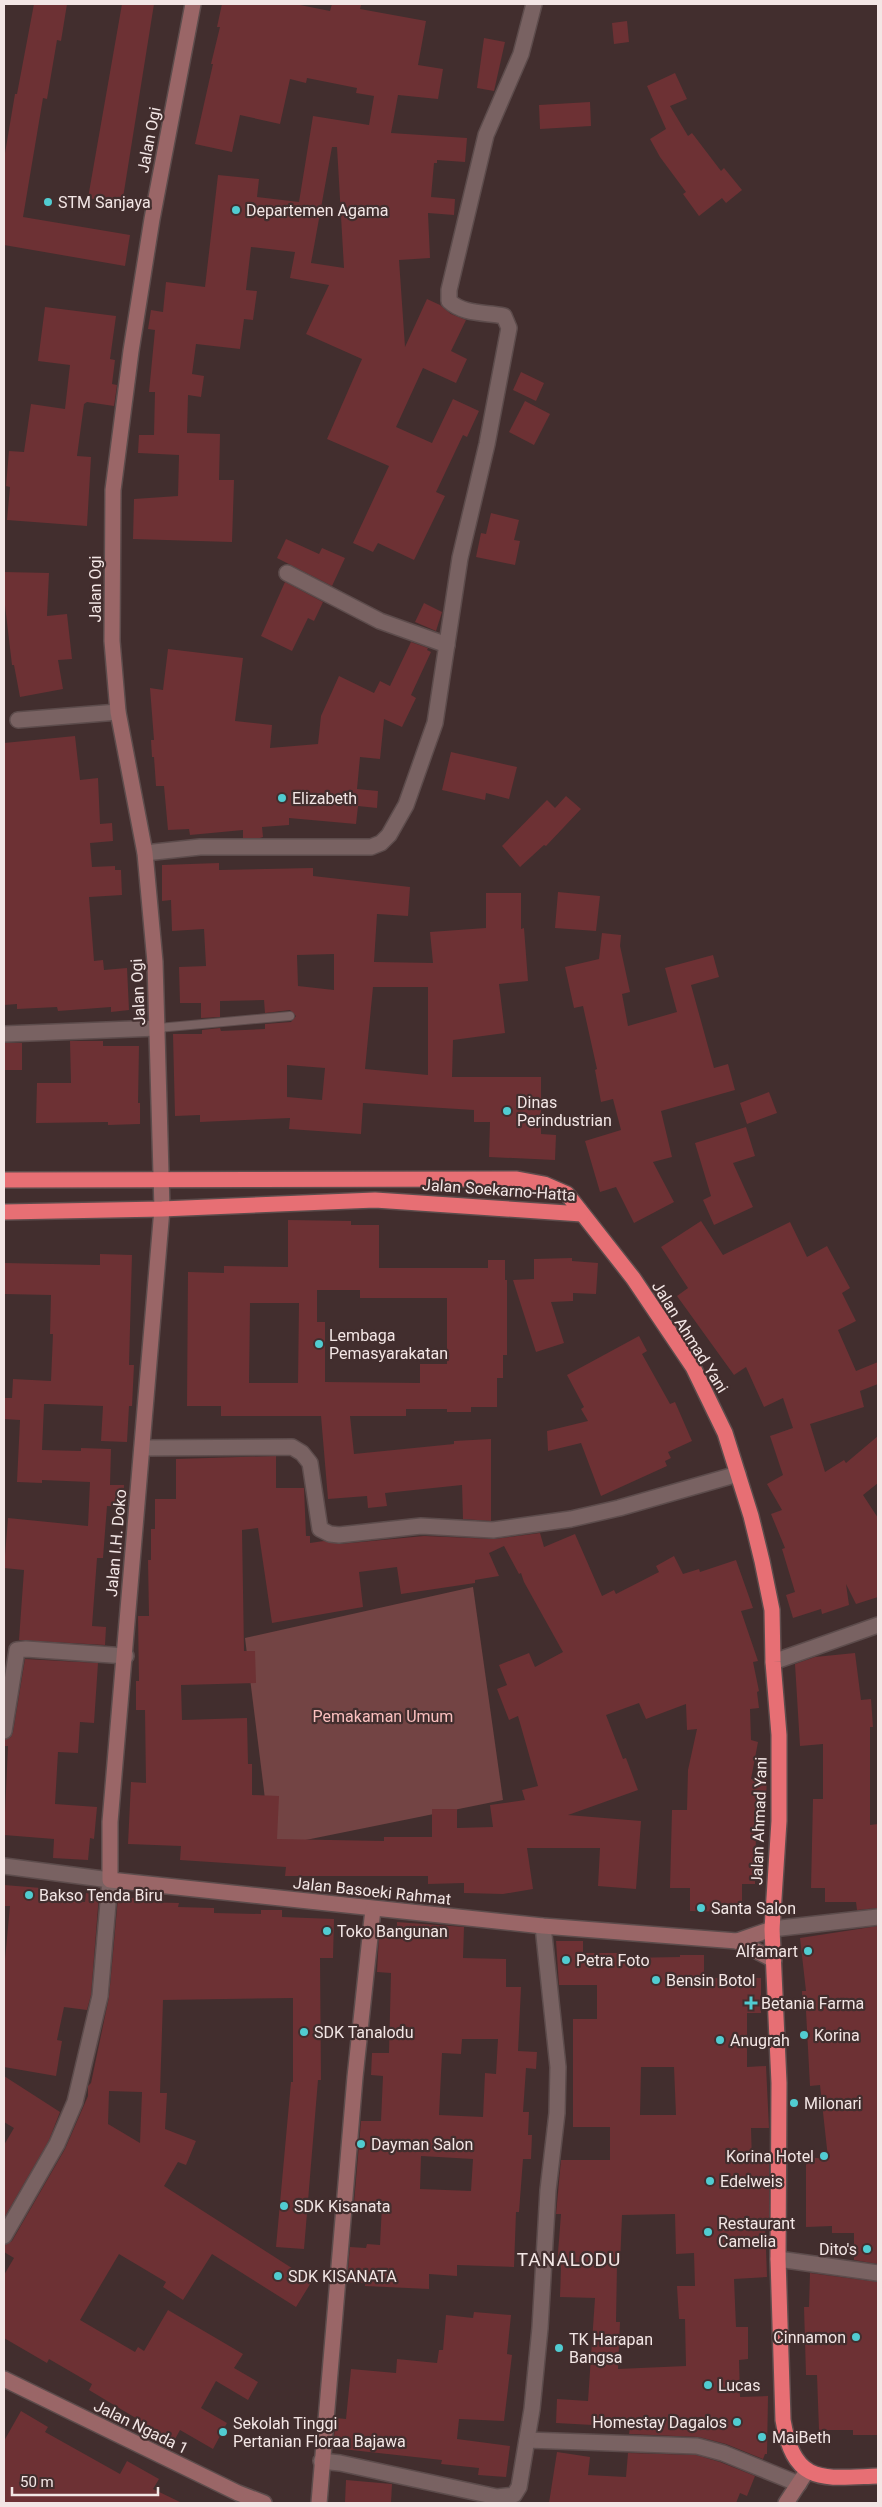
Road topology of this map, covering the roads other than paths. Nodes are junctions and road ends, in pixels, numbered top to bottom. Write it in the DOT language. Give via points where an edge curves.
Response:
graph roads {
  1 [pos="193,4"];
  2 [pos="534,4"];
  3 [pos="287,573"];
  4 [pos="447,645"];
  5 [pos="118,712"];
  6 [pos="18,720"];
  7 [pos="145,853"];
  8 [pos="290,1016"];
  9 [pos="158,1028"];
  10 [pos="4,1034"];
  11 [pos="162,1178"];
  12 [pos="4,1180"];
  13 [pos="162,1210"];
  14 [pos="4,1212"];
  15 [pos="582,1214"];
  16 [pos="142,1448"];
  17 [pos="738,1474"];
  18 [pos="878,1625"];
  19 [pos="126,1656"];
  20 [pos="773,1662"];
  21 [pos="4,1731"];
  22 [pos="4,1866"];
  23 [pos="110,1880"];
  24 [pos="373,1909"];
  25 [pos="878,1918"];
  26 [pos="543,1926"];
  27 [pos="772,1929"];
  28 [pos="737,1941"];
  29 [pos="774,1960"];
  30 [pos="4,2236"];
  31 [pos="778,2260"];
  32 [pos="878,2274"];
  33 [pos="4,2379"];
  34 [pos="527,2440"];
  35 [pos="321,2462"];
  36 [pos="878,2476"];
  37 [pos="803,2477"];
  38 [pos="264,2503"];
  39 [pos="319,2503"];
  40 [pos="786,2503"];
  1 -- 5 [label="street, Jalan Ogi" via="149,238 113,490 112,641"];
  2 -- 4 [label="street" via="521,54 486,135 449,290 450,300 456,307 488,316 504,316 509,328 487,444 466,529"];
  3 -- 4 [label="street" via="380,621"];
  4 -- 7 [label="street" via="430,739 406,805 389,835 380,843 371,847 200,847"];
  5 -- 6 [label="street"];
  5 -- 7 [label="street, Jalan Ogi"];
  7 -- 9 [label="street, Jalan Ogi"];
  8 -- 9 [label="lane"];
  9 -- 10 [label="street"];
  9 -- 11 [label="street, Jalan Ogi"];
  11 -- 12 [label="highway, Jalan Soekarno-Hatta"];
  11 -- 13 [label="street"];
  11 -- 15 [label="highway, Jalan Soekarno-Hatta" via="517,1178 544,1184 567,1194"];
  13 -- 14 [label="highway, Jalan Soekarno-Hatta"];
  13 -- 15 [label="highway, Jalan Soekarno-Hatta" via="375,1200"];
  13 -- 16 [label="street, Jalan I.H. Doko"];
  15 -- 17 [label="highway, Jalan Ahmad Yani" via="633,1278 693,1367 715,1410"];
  16 -- 17 [label="street" via="292,1447 310,1463 320,1529 339,1535 421,1526 492,1530 571,1519"];
  16 -- 19 [label="street, Jalan I.H. Doko"];
  17 -- 20 [label="highway, Jalan Ahmad Yani" via="772,1610"];
  18 -- 20 [label="street"];
  19 -- 21 [label="street" via="17,1650"];
  19 -- 23 [label="street, Jalan I.H. Doko" via="110,1822"];
  20 -- 27 [label="highway, Jalan Ahmad Yani" via="779,1735 780,1821"];
  22 -- 23 [label="street, Jalan Basoeki Rahmat"];
  23 -- 24 [label="street, Jalan Basoeki Rahmat"];
  23 -- 30 [label="street" via="100,1996 75,2102 57,2144"];
  24 -- 26 [label="street, Jalan Basoeki Rahmat"];
  24 -- 35 [label="street" via="354,2077"];
  25 -- 27 [label="street"];
  26 -- 28 [label="street, Jalan Basoeki Rahmat"];
  26 -- 34 [label="street" via="558,2076 540,2328"];
  27 -- 28 [label="street"];
  27 -- 29 [label="highway, Jalan Ahmad Yani"];
  28 -- 29 [label="street"];
  29 -- 31 [label="highway, Jalan Ahmad Yani" via="779,2083"];
  31 -- 32 [label="street"];
  31 -- 37 [label="highway, Jalan Ahmad Yani" via="783,2420 787,2444"];
  33 -- 38 [label="street, Jalan Ngada 1"];
  34 -- 35 [label="street" via="519,2487 514,2495 497,2497 340,2463"];
  34 -- 37 [label="street" via="697,2446"];
  35 -- 39 [label="street"];
  36 -- 37 [label="highway"];
  37 -- 40 [label="street"];
}
